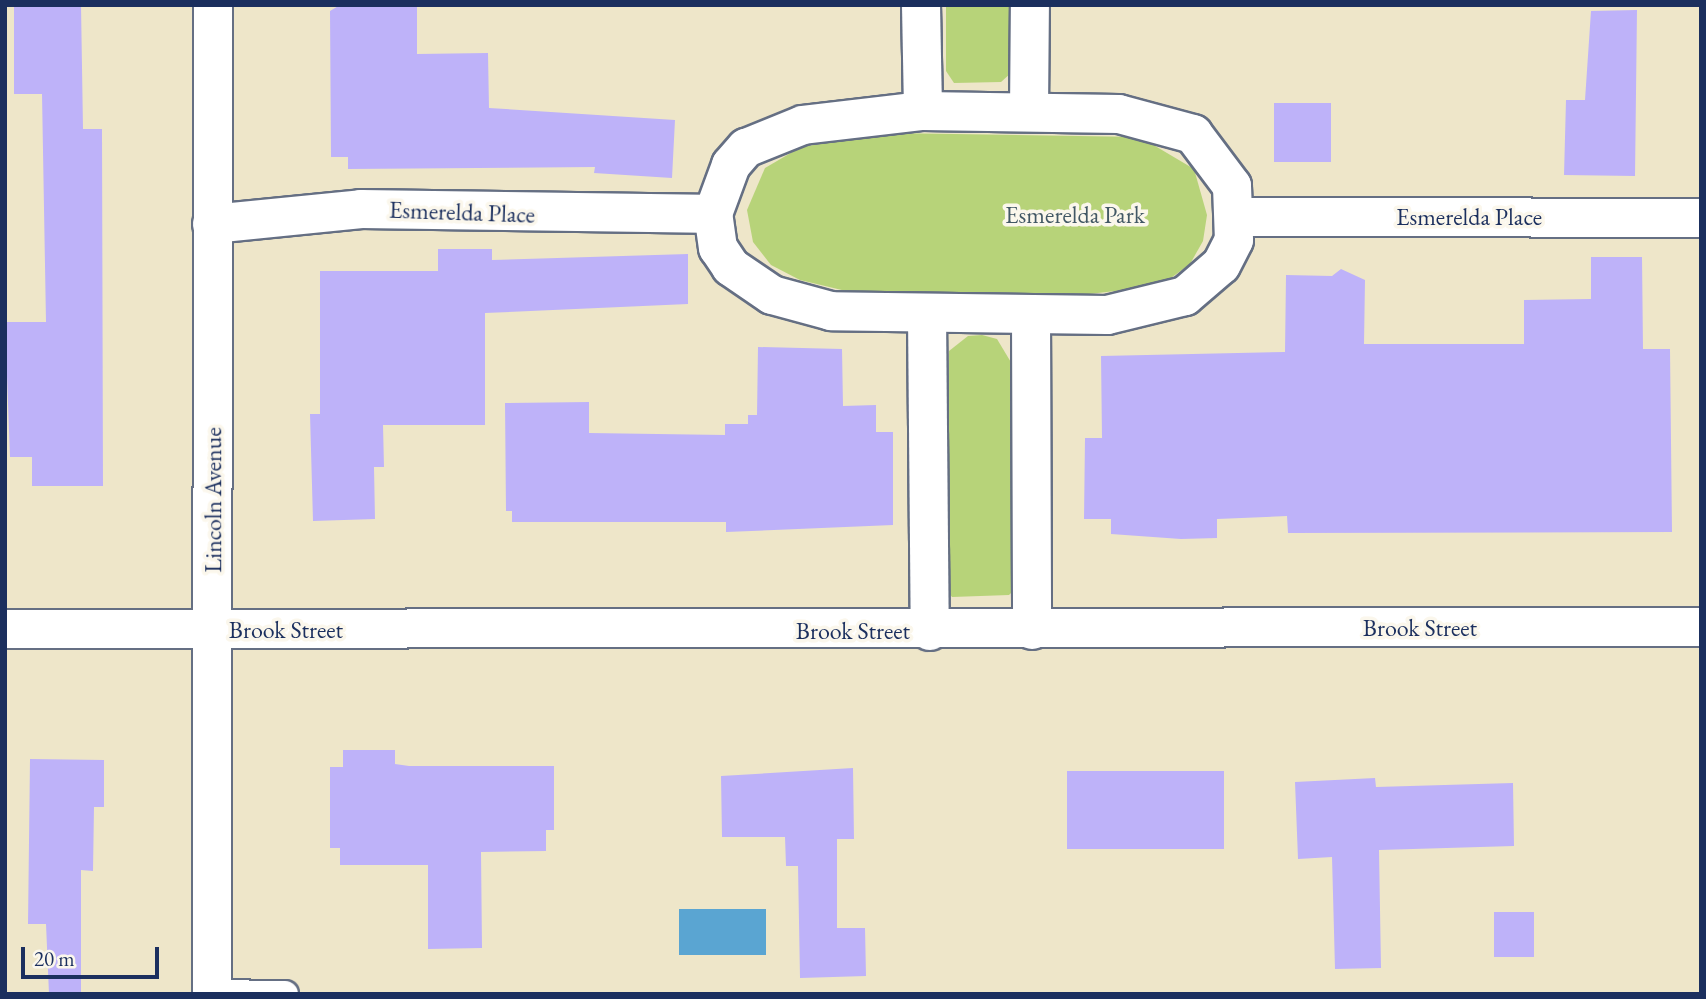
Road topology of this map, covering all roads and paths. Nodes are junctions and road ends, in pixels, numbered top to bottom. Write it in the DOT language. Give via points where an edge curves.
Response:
graph roads {
  1 [pos="213,5"];
  2 [pos="921,5"];
  3 [pos="1030,5"];
  4 [pos="923,111"];
  5 [pos="1029,111"];
  6 [pos="713,214"];
  7 [pos="1238,217"];
  8 [pos="1701,218"];
  9 [pos="212,224"];
  10 [pos="927,314"];
  11 [pos="1031,315"];
  12 [pos="1701,627"];
  13 [pos="5,629"];
  14 [pos="214,630"];
  15 [pos="1031,630"];
  16 [pos="930,631"];
  17 [pos="212,993"];
  18 [pos="285,994"];
  1 -- 9 [label="street, Lincoln Avenue"];
  2 -- 4 [label="street"];
  3 -- 5 [label="street"];
  4 -- 5 [label="street"];
  4 -- 6 [label="street" via="803,125 746,148 732,165"];
  5 -- 7 [label="street" via="1119,114 1194,134 1232,186"];
  6 -- 9 [label="street, Esmerelda Place" via="350,209"];
  6 -- 10 [label="street" via="718,248 731,267 772,295 831,311"];
  7 -- 8 [label="street, Esmerelda Place"];
  7 -- 11 [label="street" via="1221,265 1185,296 1133,313"];
  9 -- 14 [label="street, Lincoln Avenue"];
  10 -- 11 [label="street"];
  10 -- 16 [label="street"];
  11 -- 15 [label="street"];
  12 -- 15 [label="street, Brook Street"];
  13 -- 14 [label="street, Brook Street"];
  14 -- 16 [label="street, Brook Street"];
  14 -- 17 [label="street, Lincoln Avenue"];
  15 -- 16 [label="street, Brook Street"];
  17 -- 18 [label="lane"];
}
